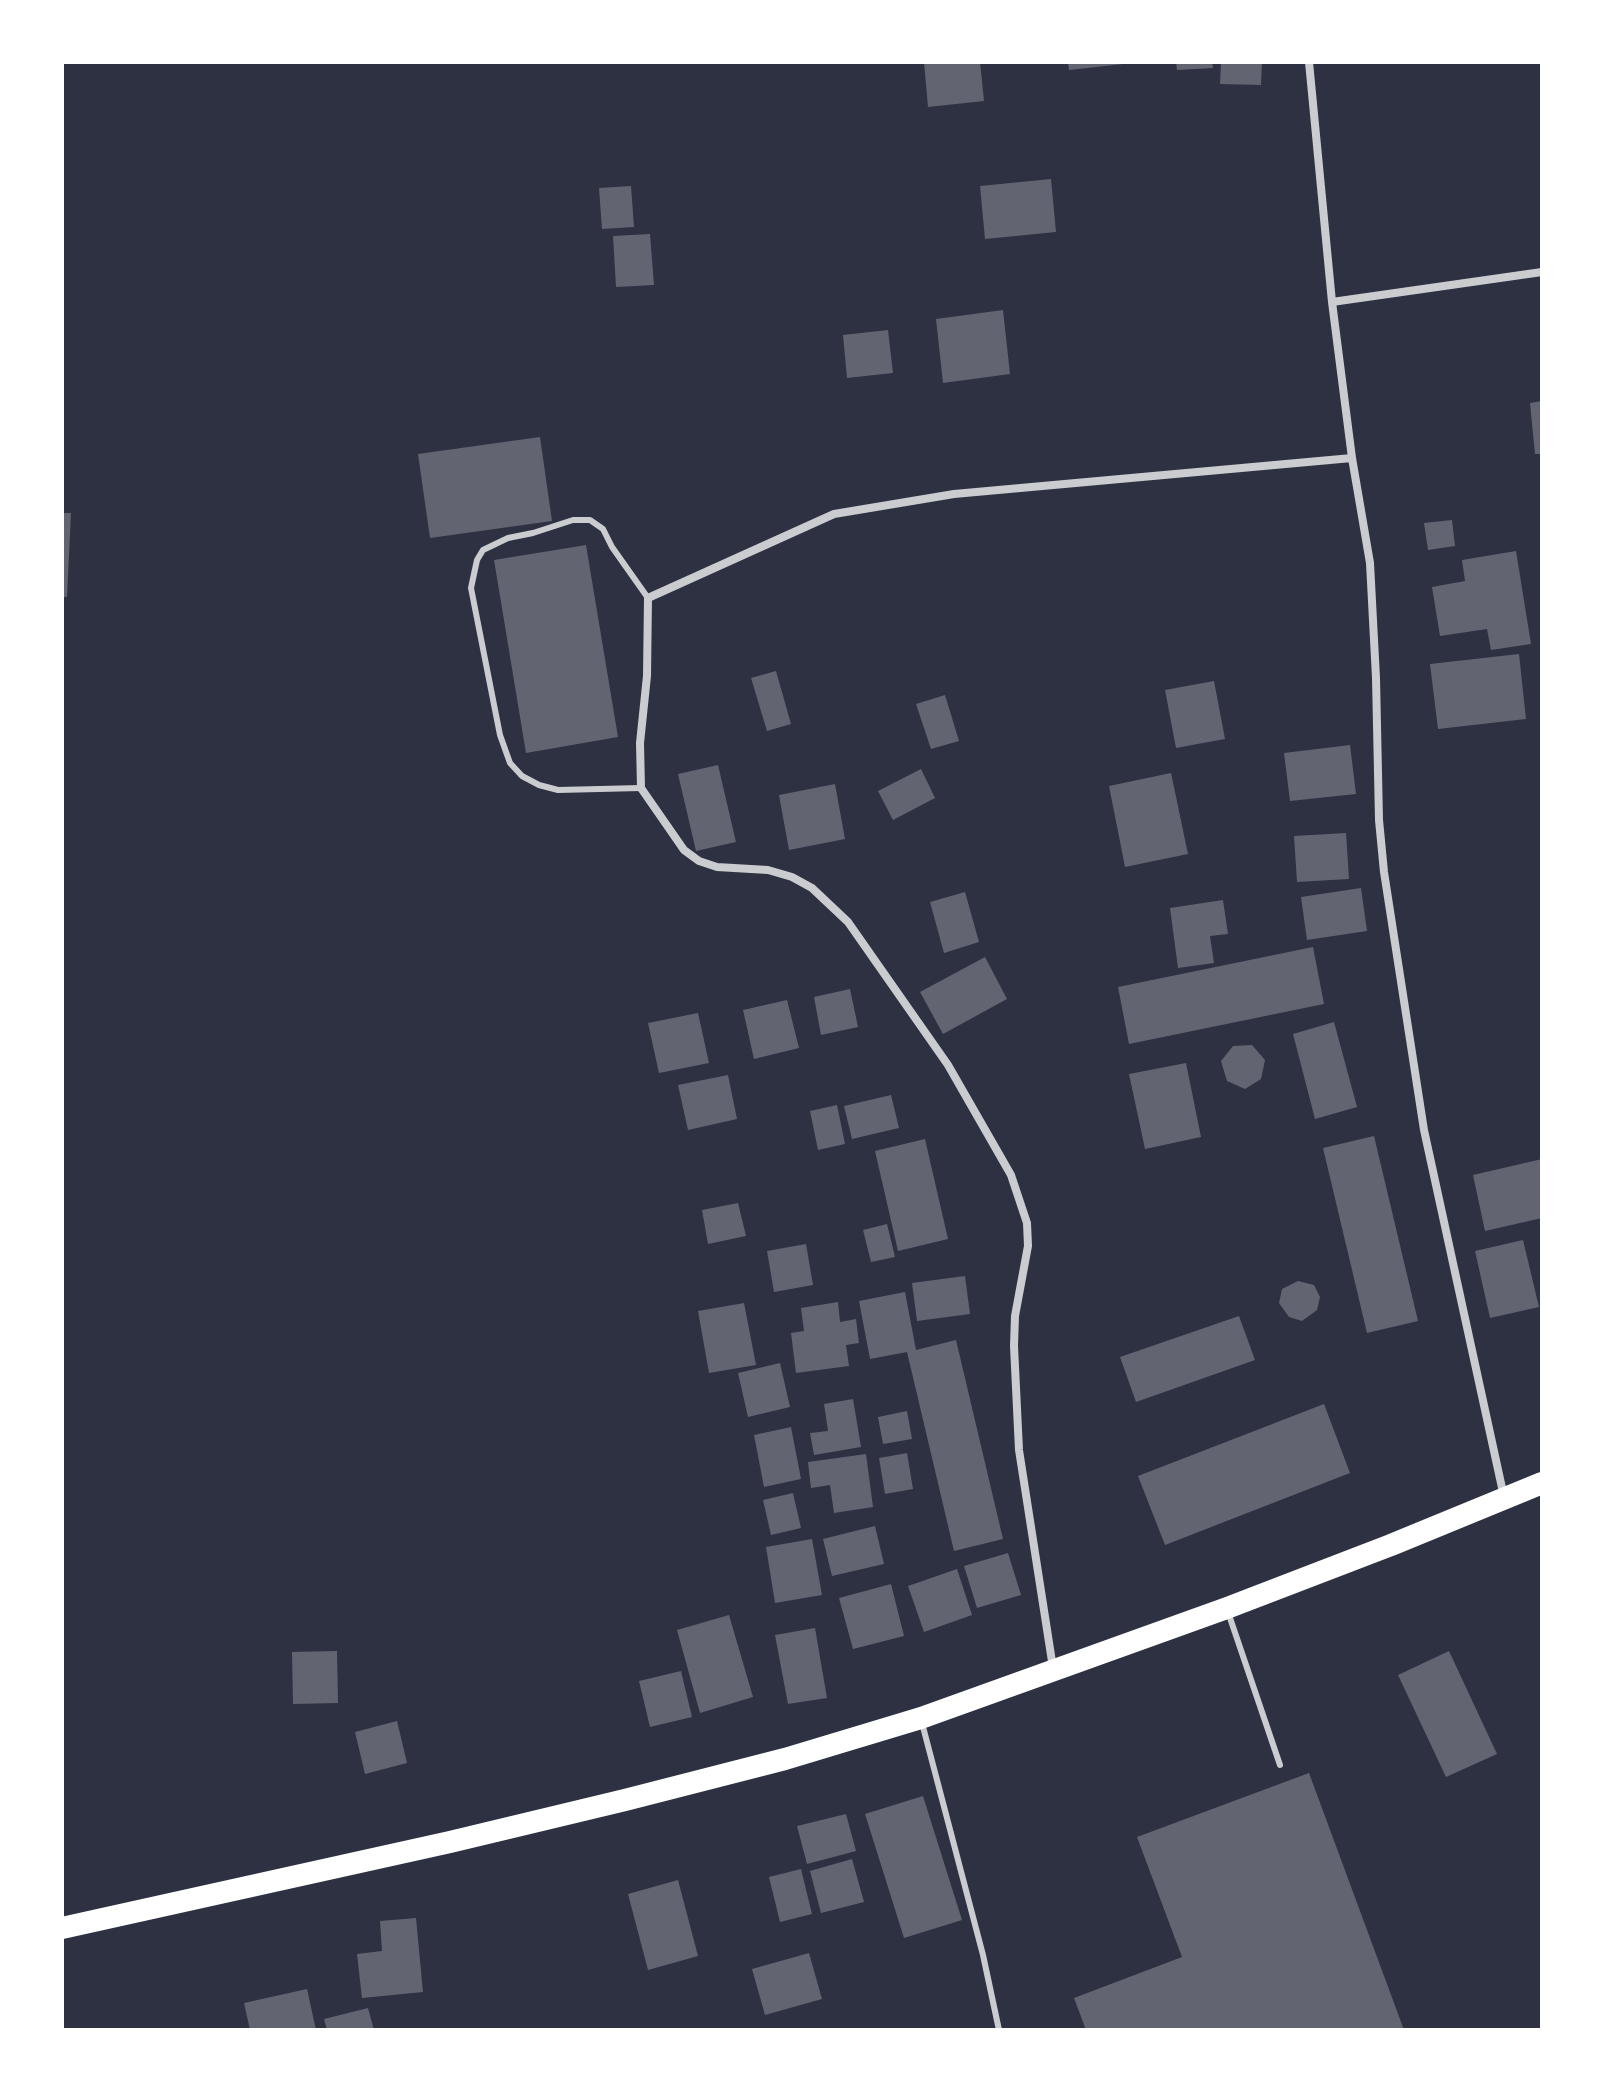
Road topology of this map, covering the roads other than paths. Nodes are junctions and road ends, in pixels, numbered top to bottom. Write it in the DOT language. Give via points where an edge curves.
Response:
graph roads {
  1 [pos="1309,62"];
  2 [pos="1542,272"];
  3 [pos="1332,302"];
  4 [pos="1352,458"];
  5 [pos="648,598"];
  6 [pos="641,788"];
  7 [pos="1542,1483"];
  8 [pos="1504,1497"];
  9 [pos="1227,1608"];
  10 [pos="1054,1669"];
  11 [pos="921,1718"];
  12 [pos="1280,1765"];
  13 [pos="62,1928"];
  14 [pos="999,2030"];
  1 -- 3 [label="street"];
  2 -- 3 [label="street"];
  3 -- 4 [label="street"];
  4 -- 5 [label="street" via="954,494 834,514"];
  4 -- 8 [label="street" via="1370,563 1384,872 1424,1130"];
  5 -- 6 [label="street"];
  5 -- 6 [label="lane" via="603,529 590,520 508,538 483,550 471,588 510,763 522,776 558,790"];
  6 -- 10 [label="street" via="684,850 699,861 792,877 848,922 948,1065 1011,1175 1027,1223 1028,1246 1015,1316 1019,1450"];
  7 -- 8 [label="highway"];
  8 -- 9 [label="highway"];
  9 -- 10 [label="highway"];
  9 -- 12 [label="lane"];
  10 -- 11 [label="highway"];
  11 -- 13 [label="highway" via="610,1804"];
  11 -- 14 [label="lane"];
}
